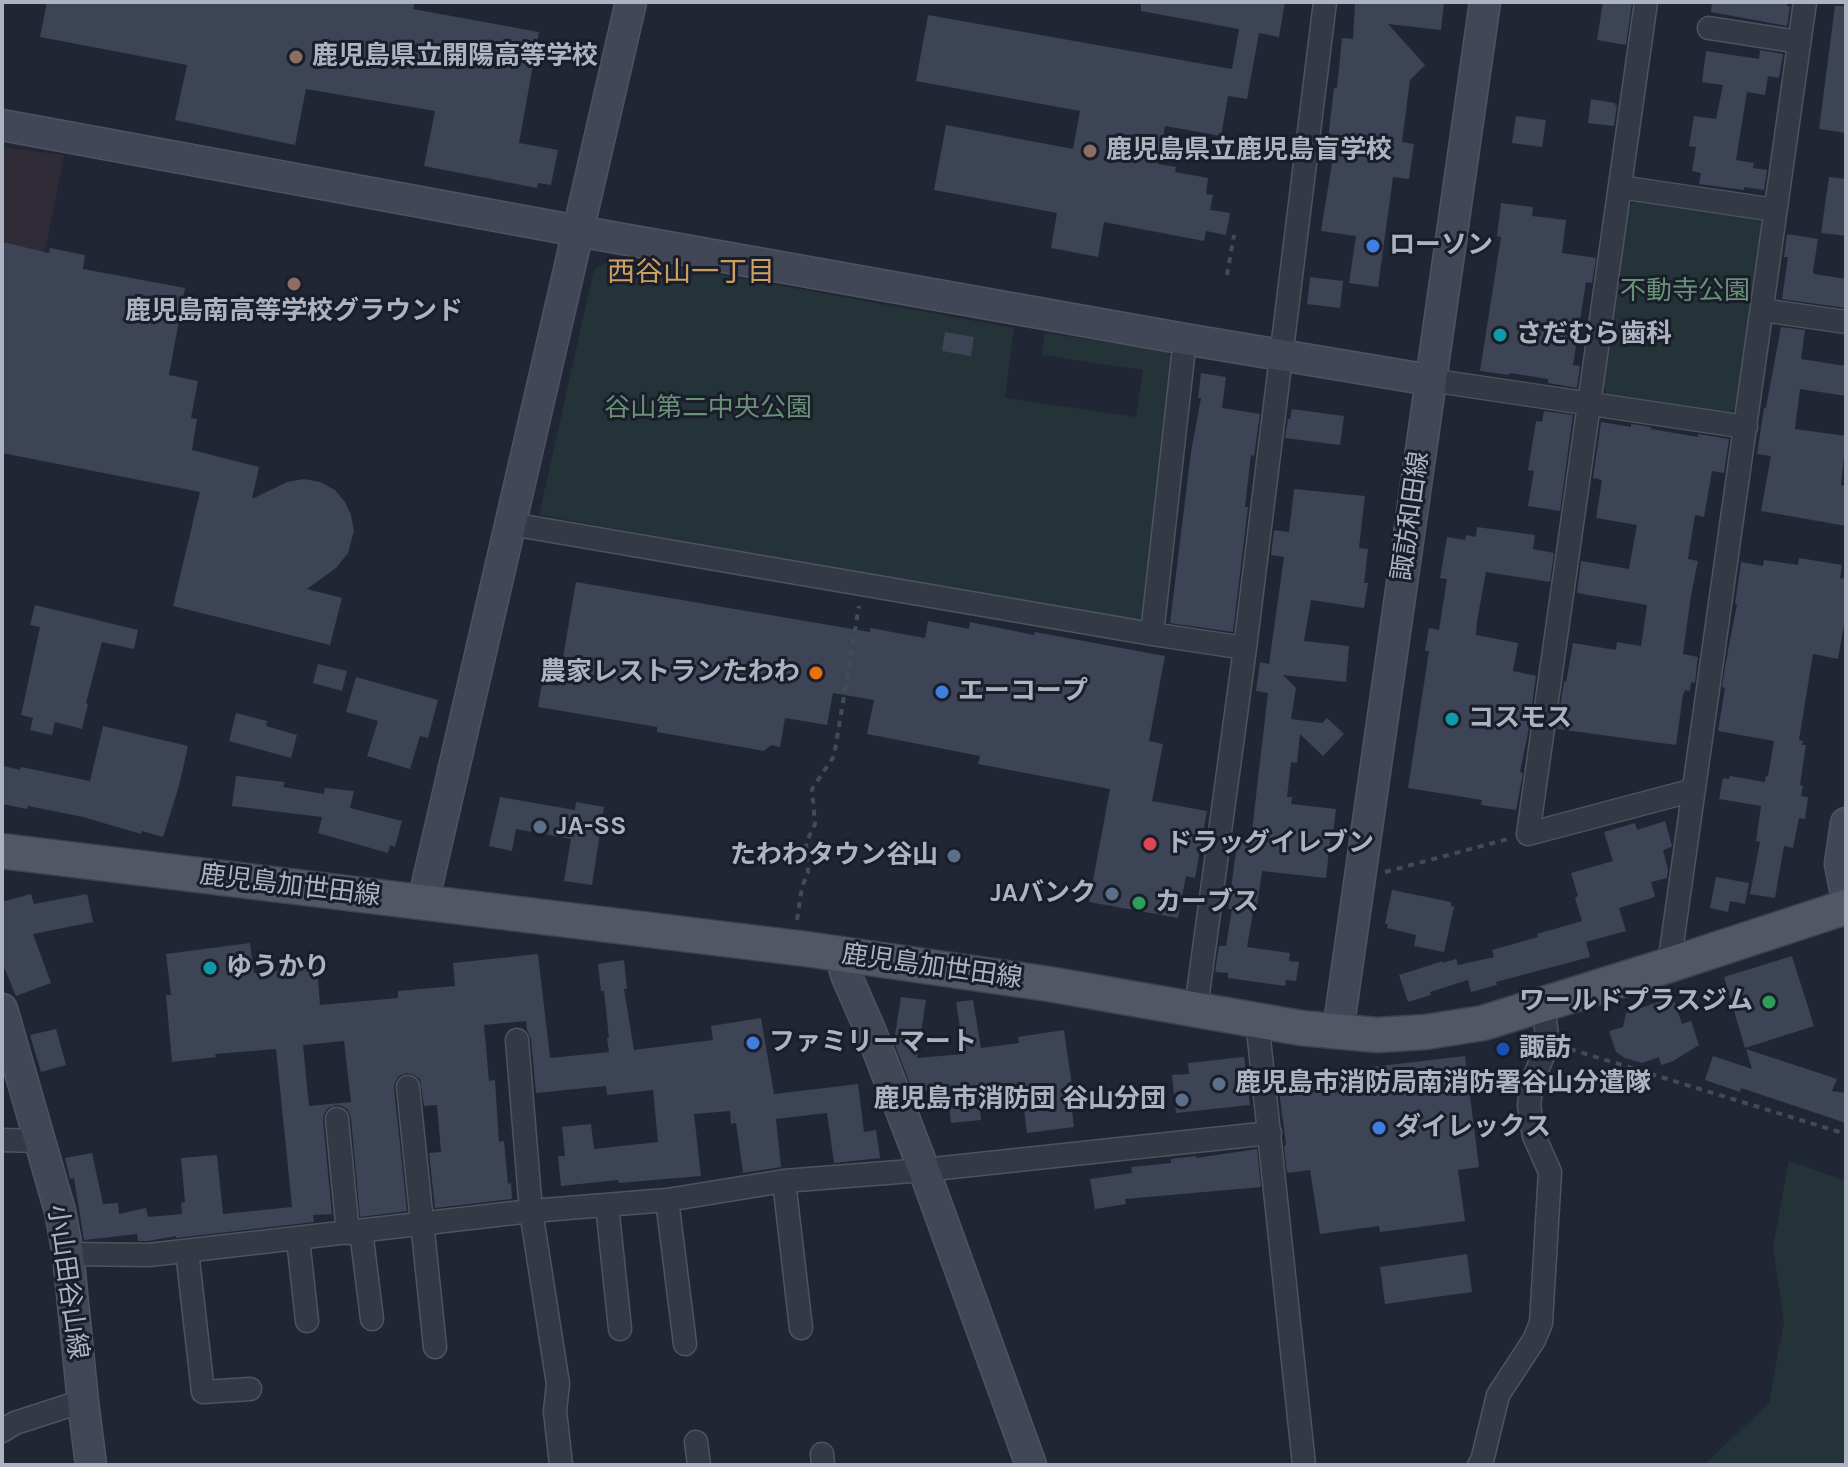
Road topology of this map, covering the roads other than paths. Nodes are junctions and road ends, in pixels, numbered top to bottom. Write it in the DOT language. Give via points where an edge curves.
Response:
graph roads {
  1 [pos="631,2"];
  2 [pos="1325,2"];
  3 [pos="1485,2"];
  4 [pos="1646,2"];
  5 [pos="1805,2"];
  6 [pos="1709,28"];
  7 [pos="1799,42"];
  8 [pos="2,125"];
  9 [pos="1620,187"];
  10 [pos="1775,210"];
  11 [pos="578,231"];
  12 [pos="1762,310"];
  13 [pos="1846,322"];
  14 [pos="1185,339"];
  15 [pos="1281,355"];
  16 [pos="1430,380"];
  17 [pos="1589,404"];
  18 [pos="1746,427"];
  19 [pos="511,524"];
  20 [pos="1152,634"];
  21 [pos="1245,648"];
  22 [pos="1694,790"];
  23 [pos="1846,823"];
  24 [pos="2,851"];
  25 [pos="1846,894"];
  26 [pos="423,902"];
  27 [pos="1846,907"];
  28 [pos="840,955"];
  29 [pos="1669,965"];
  30 [pos="1543,1005"];
  31 [pos="1196,1008"];
  32 [pos="2,1009"];
  33 [pos="1257,1020"];
  34 [pos="1338,1031"];
  35 [pos="517,1040"];
  36 [pos="408,1087"];
  37 [pos="337,1119"];
  38 [pos="1270,1133"];
  39 [pos="2,1140"];
  40 [pos="40,1141"];
  41 [pos="924,1170"];
  42 [pos="784,1181"];
  43 [pos="667,1200"];
  44 [pos="607,1205"];
  45 [pos="531,1211"];
  46 [pos="423,1224"];
  47 [pos="355,1232"];
  48 [pos="298,1239"];
  49 [pos="187,1251"];
  50 [pos="68,1254"];
  51 [pos="372,1319"];
  52 [pos="307,1321"];
  53 [pos="801,1328"];
  54 [pos="620,1329"];
  55 [pos="685,1344"];
  56 [pos="435,1347"];
  57 [pos="250,1389"];
  58 [pos="83,1401"];
  59 [pos="2,1431"];
  60 [pos="688,1450"];
  61 [pos="91,1465"];
  62 [pos="561,1465"];
  63 [pos="699,1465"];
  64 [pos="1031,1465"];
  65 [pos="1304,1465"];
  66 [pos="1479,1465"];
  1 -- 11 [label="street"];
  2 -- 15 [label="street"];
  3 -- 16 [label="street, 諏訪和田線"];
  4 -- 9 [label="street"];
  5 -- 7 [label="street"];
  6 -- 7 [label="street"];
  7 -- 10 [label="street"];
  8 -- 11 [label="street"];
  9 -- 10 [label="street"];
  9 -- 17 [label="street"];
  10 -- 12 [label="street"];
  11 -- 14 [label="street"];
  11 -- 19 [label="street"];
  12 -- 13 [label="street"];
  12 -- 18 [label="street"];
  14 -- 15 [label="street"];
  14 -- 20 [label="street"];
  15 -- 16 [label="street"];
  15 -- 21 [label="street"];
  16 -- 17 [label="street"];
  16 -- 34 [label="street, 諏訪和田線"];
  17 -- 18 [label="street"];
  17 -- 22 [label="street" via="1528,834"];
  18 -- 22 [label="street"];
  19 -- 20 [label="street"];
  19 -- 26 [label="street"];
  20 -- 21 [label="street"];
  21 -- 31 [label="street"];
  22 -- 29 [label="street"];
  23 -- 25 [label="street" via="1840,864"];
  24 -- 26 [label="main road, 鹿児島加世田線"];
  26 -- 28 [label="main road, 鹿児島加世田線"];
  27 -- 29 [label="main road, 鹿児島加世田線"];
  28 -- 31 [label="main road, 鹿児島加世田線"];
  28 -- 41 [label="street"];
  29 -- 30 [label="main road, 鹿児島加世田線"];
  30 -- 34 [label="main road, 鹿児島加世田線" via="1483,1023 1426,1032"];
  30 -- 66 [label="street" via="1548,1043 1529,1105 1534,1136 1550,1172 1541,1323 1498,1395"];
  31 -- 33 [label="main road, 鹿児島加世田線"];
  32 -- 40 [label="street, 小山田谷山線"];
  33 -- 34 [label="main road, 鹿児島加世田線"];
  33 -- 38 [label="street"];
  35 -- 45 [label="street"];
  36 -- 46 [label="street"];
  37 -- 47 [label="street"];
  38 -- 41 [label="street"];
  38 -- 65 [label="street"];
  39 -- 40 [label="street"];
  40 -- 50 [label="street, 小山田谷山線"];
  41 -- 42 [label="street"];
  41 -- 64 [label="street"];
  42 -- 43 [label="street"];
  42 -- 53 [label="street"];
  43 -- 44 [label="street"];
  43 -- 55 [label="street"];
  44 -- 45 [label="street"];
  44 -- 54 [label="street"];
  45 -- 46 [label="street"];
  45 -- 62 [label="street" via="558,1384"];
  46 -- 47 [label="street"];
  46 -- 56 [label="street"];
  47 -- 48 [label="street"];
  47 -- 51 [label="street"];
  48 -- 49 [label="street"];
  48 -- 52 [label="street"];
  49 -- 50 [label="street"];
  49 -- 57 [label="street" via="203,1392"];
  50 -- 58 [label="street, 小山田谷山線"];
  58 -- 59 [label="street"];
  58 -- 61 [label="street, 小山田谷山線"];
  60 -- 63 [label="street"];
}
